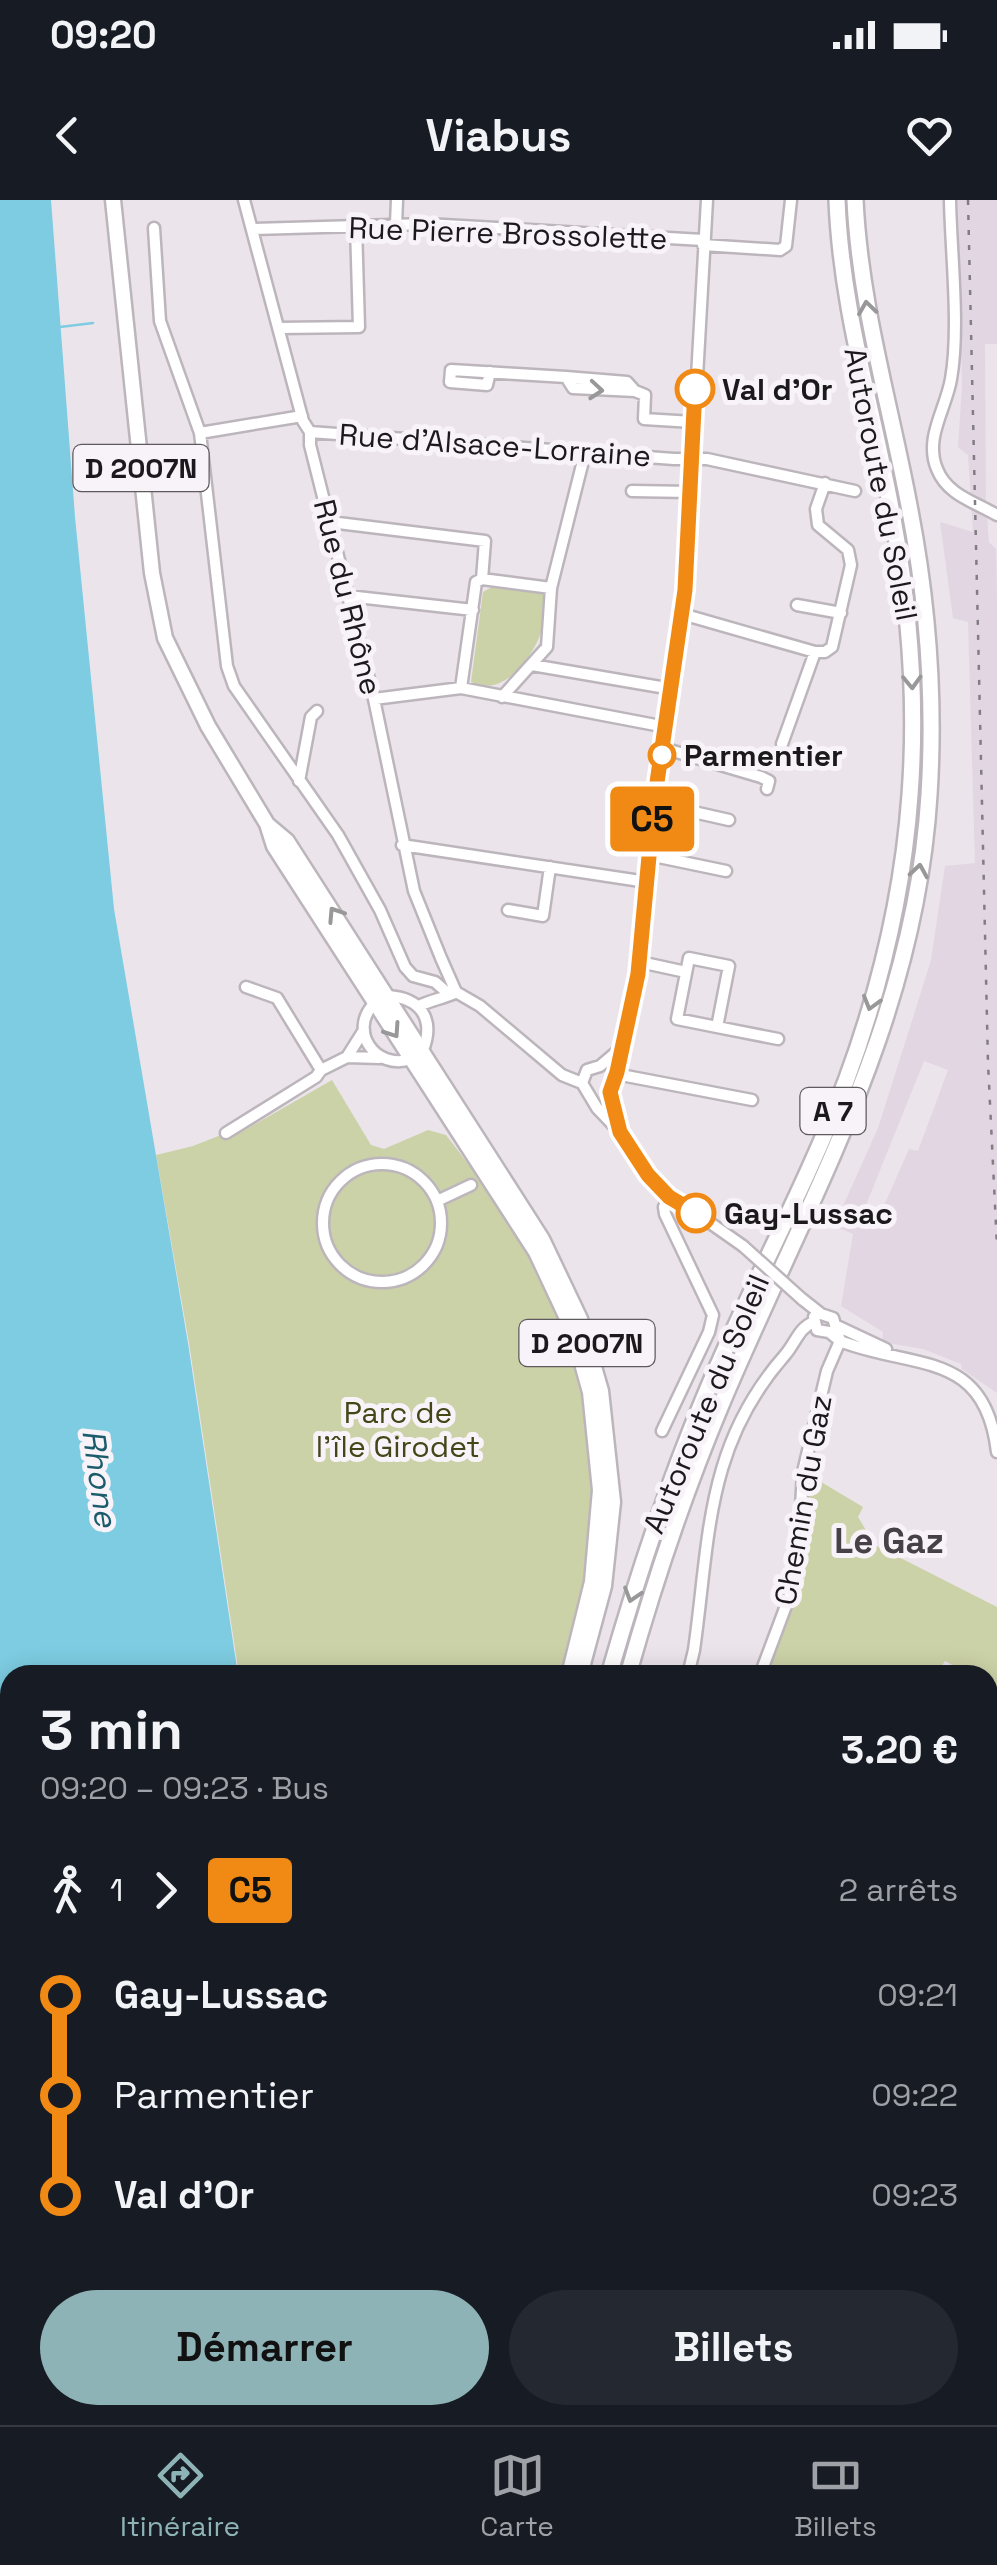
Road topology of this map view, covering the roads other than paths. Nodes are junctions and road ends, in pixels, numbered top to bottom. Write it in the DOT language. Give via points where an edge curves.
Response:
graph roads {
  1 [pos="113,200"];
  2 [pos="244,200"];
  3 [pos="397,200"];
  4 [pos="706,200"];
  5 [pos="791,200"];
  6 [pos="836,200"];
  7 [pos="855,200"];
  8 [pos="950,200"];
  9 [pos="396,224"];
  10 [pos="356,226"];
  11 [pos="154,228"];
  12 [pos="252,229"];
  13 [pos="703,243"];
  14 [pos="279,328"];
  15 [pos="490,372"];
  16 [pos="302,416"];
  17 [pos="693,422"];
  18 [pos="310,432"];
  19 [pos="200,433"];
  20 [pos="586,453"];
  21 [pos="692,458"];
  22 [pos="824,484"];
  23 [pos="632,490"];
  24 [pos="855,491"];
  25 [pos="691,492"];
  26 [pos="993,512"];
  27 [pos="330,522"];
  28 [pos="482,579"];
  29 [pos="551,588"];
  30 [pos="348,596"];
  31 [pos="797,605"];
  32 [pos="473,610"];
  33 [pos="841,613"];
  34 [pos="682,614"];
  35 [pos="815,652"];
  36 [pos="532,665"];
  37 [pos="461,688"];
  38 [pos="672,689"];
  39 [pos="502,697"];
  40 [pos="374,699"];
  41 [pos="317,711"];
  42 [pos="666,727"];
  43 [pos="782,744"];
  44 [pos="663,748"];
  45 [pos="299,782"];
  46 [pos="767,789"];
  47 [pos="654,803"];
  48 [pos="729,820"];
  49 [pos="402,845"];
  50 [pos="649,855"];
  51 [pos="550,868"];
  52 [pos="726,871"];
  53 [pos="647,882"];
  54 [pos="508,910"];
  55 [pos="640,962"];
  56 [pos="686,972"];
  57 [pos="246,987"];
  58 [pos="449,996"];
  59 [pos="381,1000"];
  60 [pos="419,1006"];
  61 [pos="428,1021"];
  62 [pos="717,1027"];
  63 [pos="364,1030"];
  64 [pos="778,1039"];
  65 [pos="621,1048"];
  66 [pos="417,1054"];
  67 [pos="347,1057"];
  68 [pos="379,1058"];
  69 [pos="600,1066"];
  70 [pos="320,1070"];
  71 [pos="613,1078"];
  72 [pos="582,1083"];
  73 [pos="610,1092"];
  74 [pos="589,1095"];
  75 [pos="752,1100"];
  76 [pos="620,1132"];
  77 [pos="226,1133"];
  78 [pos="471,1185"];
  79 [pos="669,1197"];
  80 [pos="437,1202"];
  81 [pos="817,1318"];
  82 [pos="829,1330"];
  83 [pos="840,1341"];
  84 [pos="792,1346"];
  85 [pos="906,1357"];
  86 [pos="662,1431"];
  87 [pos="997,1452"];
  88 [pos="571,1665"];
  89 [pos="583,1665"];
  90 [pos="612,1665"];
  91 [pos="631,1665"];
  92 [pos="690,1665"];
  93 [pos="764,1665"];
  1 -- 59 [label="main road, D 2007N" via="152,573 165,638 208,726 267,824 288,842"];
  2 -- 12 [label="street, Rue du Rhône"];
  3 -- 9 [label="street"];
  4 -- 13 [label="street"];
  5 -- 13 [label="street, Rue Pierre Brossolette" via="786,246 780,250"];
  6 -- 90 [label="highway, Autoroute du Soleil / A 7, one-way" via="849,316 893,516 911,652 911,778 901,872 887,947 845,1083 698,1412 658,1513"];
  91 -- 7 [label="highway, Autoroute du Soleil / A 7, one-way" via="676,1518 715,1420 864,1086 920,874 929,798 930,650 910,506 866,312"];
  8 -- 26 [label="street" via="953,368 932,454 954,492"];
  9 -- 10 [label="street, Rue Pierre Brossolette"];
  9 -- 13 [label="street, Rue Pierre Brossolette"];
  10 -- 12 [label="street, Rue Pierre Brossolette"];
  10 -- 14 [label="street" via="359,326"];
  11 -- 19 [label="street" via="160,321"];
  12 -- 14 [label="street, Rue du Rhône"];
  13 -- 17 [label="street"];
  14 -- 16 [label="street, Rue du Rhône"];
  15 -- 17 [label="street" via="627,382 646,394 644,419"];
  16 -- 18 [label="street, Rue du Rhône"];
  16 -- 19 [label="street, Rue d'Alsace-Lorraine"];
  17 -- 21 [label="street"];
  18 -- 20 [label="street, Rue d'Alsace-Lorraine"];
  18 -- 27 [label="street, Rue du Rhône"];
  19 -- 45 [label="street" via="227,666"];
  20 -- 21 [label="street, Rue d'Alsace-Lorraine"];
  20 -- 29 [label="street"];
  21 -- 22 [label="street, Rue d'Alsace-Lorraine"];
  21 -- 25 [label="street"];
  22 -- 24 [label="street, Rue d'Alsace-Lorraine"];
  22 -- 33 [label="street" via="818,526 848,550 850,565"];
  23 -- 25 [label="street"];
  25 -- 34 [label="street"];
  27 -- 28 [label="street" via="485,541"];
  27 -- 30 [label="street, Rue du Rhône"];
  28 -- 29 [label="street"];
  28 -- 32 [label="street"];
  29 -- 36 [label="street" via="547,647"];
  30 -- 32 [label="street"];
  30 -- 40 [label="street, Rue du Rhône"];
  31 -- 33 [label="street"];
  32 -- 37 [label="street"];
  33 -- 35 [label="street" via="832,647"];
  34 -- 35 [label="street"];
  34 -- 38 [label="street"];
  35 -- 43 [label="street"];
  36 -- 38 [label="street"];
  36 -- 39 [label="street"];
  37 -- 39 [label="street"];
  37 -- 40 [label="street"];
  38 -- 42 [label="street"];
  39 -- 42 [label="street"];
  40 -- 49 [label="street, Rue du Rhône"];
  41 -- 45 [label="street"];
  42 -- 44 [label="street"];
  44 -- 46 [label="street" via="761,777 770,781"];
  44 -- 47 [label="street"];
  45 -- 58 [label="street" via="380,910 404,967"];
  47 -- 48 [label="street"];
  47 -- 50 [label="street"];
  49 -- 51 [label="street"];
  49 -- 58 [label="street, Rue du Rhône"];
  50 -- 52 [label="street"];
  50 -- 53 [label="street"];
  51 -- 53 [label="street"];
  51 -- 54 [label="street" via="542,916"];
  53 -- 55 [label="street"];
  55 -- 56 [label="street"];
  55 -- 65 [label="street"];
  56 -- 62 [label="street" via="677,1019"];
  56 -- 62 [label="street" via="689,958 729,966"];
  57 -- 70 [label="street" via="277,998"];
  58 -- 60 [label="street"];
  58 -- 61 [label="street"];
  58 -- 72 [label="street" via="480,1006 568,1079"];
  59 -- 60 [label="street"];
  59 -- 63 [label="street" via="366,1014"];
  59 -- 66 [label="main road, D 2007N"];
  60 -- 61 [label="street"];
  61 -- 66 [label="street"];
  62 -- 64 [label="street"];
  63 -- 67 [label="street"];
  63 -- 68 [label="street"];
  65 -- 69 [label="street"];
  65 -- 71 [label="street"];
  66 -- 68 [label="street" via="400,1062"];
  66 -- 88 [label="main road, D 2007N" via="536,1252 573,1331 590,1392 600,1490 592,1582"];
  66 -- 89 [label="main road, D 2007N" via="542,1240 580,1319 601,1391 613,1502 604,1586"];
  67 -- 68 [label="street"];
  67 -- 70 [label="street"];
  69 -- 71 [label="street"];
  69 -- 72 [label="street" via="587,1070"];
  70 -- 77 [label="street"];
  71 -- 73 [label="street"];
  71 -- 75 [label="street"];
  72 -- 74 [label="street"];
  73 -- 74 [label="street"];
  73 -- 76 [label="street"];
  74 -- 76 [label="street"];
  76 -- 79 [label="street"];
  78 -- 80 [label="street"];
  79 -- 81 [label="street, bridge" via="723,1229"];
  79 -- 86 [label="street" via="666,1214 713,1315"];
  80 -- 80 [label="street" via="418,1176 387,1164 352,1172 327,1202 323,1221 333,1256 358,1276 399,1279 433,1253 441,1227"];
  81 -- 82 [label="street" via="818,1330"];
  81 -- 82 [label="street" via="831,1316"];
  81 -- 84 [label="street"];
  82 -- 83 [label="street"];
  82 -- 84 [label="street"];
  82 -- 85 [label="street"];
  83 -- 85 [label="street"];
  83 -- 93 [label="street, Chemin du Gaz" via="803,1472 790,1595"];
  84 -- 92 [label="street" via="753,1395 722,1462"];
  85 -- 87 [label="street" via="949,1372 976,1392 990,1411"];
}
